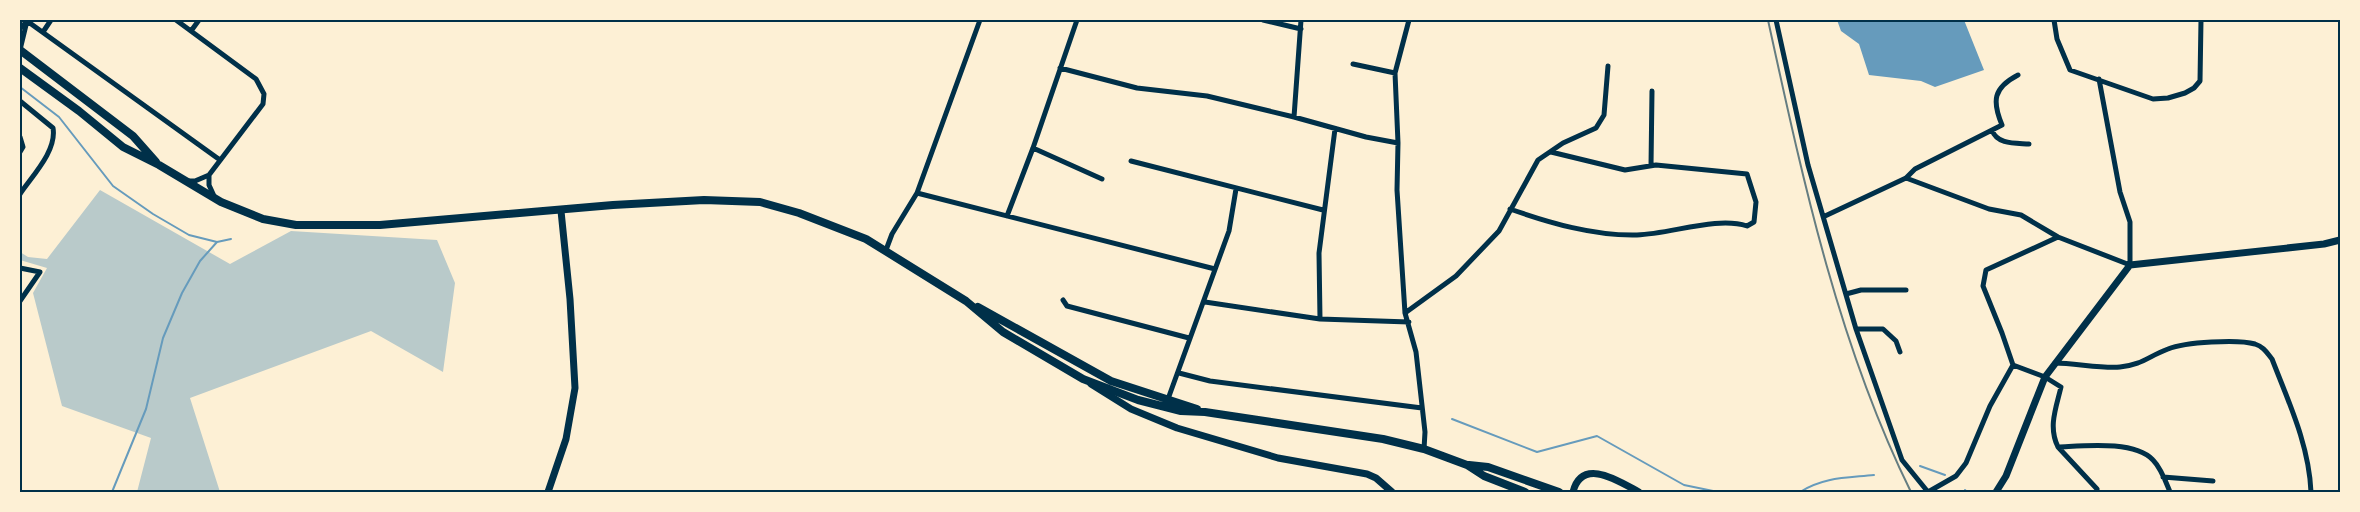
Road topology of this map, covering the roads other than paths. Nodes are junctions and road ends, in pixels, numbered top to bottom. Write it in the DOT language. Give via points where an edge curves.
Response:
graph roads {
  1 [pos="28,20"];
  2 [pos="51,20"];
  3 [pos="176,20"];
  4 [pos="199,20"];
  5 [pos="980,20"];
  6 [pos="1077,20"];
  7 [pos="1263,20"];
  8 [pos="1302,20"];
  9 [pos="1409,20"];
  10 [pos="1776,20"];
  11 [pos="2055,20"];
  12 [pos="2201,20"];
  13 [pos="20,28"];
  14 [pos="1301,29"];
  15 [pos="191,31"];
  16 [pos="43,32"];
  17 [pos="20,50"];
  18 [pos="1353,64"];
  19 [pos="1608,66"];
  20 [pos="20,68"];
  21 [pos="1060,68"];
  22 [pos="1395,73"];
  23 [pos="2018,75"];
  24 [pos="2099,79"];
  25 [pos="1652,91"];
  26 [pos="20,101"];
  27 [pos="1294,117"];
  28 [pos="1335,129"];
  29 [pos="1992,130"];
  30 [pos="20,137"];
  31 [pos="1398,143"];
  32 [pos="2029,144"];
  33 [pos="1033,148"];
  34 [pos="20,152"];
  35 [pos="1551,152"];
  36 [pos="220,160"];
  37 [pos="1131,161"];
  38 [pos="159,165"];
  39 [pos="1651,166"];
  40 [pos="209,175"];
  41 [pos="1906,178"];
  42 [pos="1102,179"];
  43 [pos="185,181"];
  44 [pos="1236,189"];
  45 [pos="917,193"];
  46 [pos="20,194"];
  47 [pos="215,198"];
  48 [pos="1510,209"];
  49 [pos="1323,210"];
  50 [pos="561,211"];
  51 [pos="1007,216"];
  52 [pos="1825,216"];
  53 [pos="2058,237"];
  54 [pos="2340,240"];
  55 [pos="886,250"];
  56 [pos="2130,265"];
  57 [pos="20,268"];
  58 [pos="1215,269"];
  59 [pos="1906,290"];
  60 [pos="1846,294"];
  61 [pos="1063,300"];
  62 [pos="20,301"];
  63 [pos="966,301"];
  64 [pos="1205,302"];
  65 [pos="1405,313"];
  66 [pos="1320,319"];
  67 [pos="1408,322"];
  68 [pos="1856,329"];
  69 [pos="1189,338"];
  70 [pos="1900,352"];
  71 [pos="2055,363"];
  72 [pos="2013,365"];
  73 [pos="1179,372"];
  74 [pos="2044,378"];
  75 [pos="1083,379"];
  76 [pos="1111,381"];
  77 [pos="1118,394"];
  78 [pos="1168,399"];
  79 [pos="1422,408"];
  80 [pos="1131,409"];
  81 [pos="1205,412"];
  82 [pos="2058,447"];
  83 [pos="1424,448"];
  84 [pos="1467,465"];
  85 [pos="2163,477"];
  86 [pos="2213,481"];
  87 [pos="2097,489"];
  88 [pos="548,492"];
  89 [pos="1392,492"];
  90 [pos="1526,492"];
  91 [pos="1559,492"];
  92 [pos="1573,492"];
  93 [pos="1639,492"];
  94 [pos="1928,492"];
  95 [pos="1996,492"];
  96 [pos="2170,492"];
  97 [pos="2311,492"];
  1 -- 13 [label="street"];
  1 -- 16 [label="street"];
  1 -- 17 [label="street"];
  2 -- 16 [label="street"];
  3 -- 15 [label="street"];
  4 -- 15 [label="street"];
  5 -- 45 [label="street"];
  6 -- 21 [label="street"];
  7 -- 14 [label="street"];
  8 -- 14 [label="street"];
  9 -- 22 [label="street"];
  10 -- 52 [label="street" via="1808,165"];
  11 -- 24 [label="street" via="2057,39 2070,69"];
  12 -- 24 [label="street" via="2200,81 2194,88 2153,99"];
  14 -- 27 [label="street"];
  15 -- 36 [label="street" via="256,79 264,94 263,104"];
  16 -- 36 [label="street"];
  17 -- 38 [label="main road" via="133,136"];
  18 -- 22 [label="street"];
  19 -- 35 [label="street" via="1604,115 1596,128"];
  20 -- 38 [label="main road" via="123,147"];
  21 -- 27 [label="street" via="1137,88 1207,96"];
  21 -- 33 [label="street"];
  22 -- 31 [label="street"];
  23 -- 29 [label="street" via="2006,81 1995,99 2002,125"];
  24 -- 56 [label="street" via="2120,192 2130,222"];
  25 -- 39 [label="street"];
  26 -- 46 [label="street" via="53,128 55,137"];
  27 -- 28 [label="street"];
  28 -- 31 [label="street"];
  28 -- 49 [label="street"];
  29 -- 32 [label="street" via="2001,140"];
  29 -- 41 [label="street" via="1915,169"];
  30 -- 34 [label="street"];
  31 -- 65 [label="street"];
  33 -- 42 [label="street"];
  33 -- 51 [label="street"];
  35 -- 39 [label="street" via="1625,170"];
  35 -- 48 [label="street" via="1538,160"];
  36 -- 40 [label="street"];
  37 -- 44 [label="street"];
  38 -- 43 [label="main road"];
  39 -- 48 [label="street" via="1747,174 1756,202 1754,222 1747,226 1720,222 1649,234 1615,234 1545,221"];
  40 -- 43 [label="street"];
  40 -- 47 [label="street"];
  41 -- 52 [label="street"];
  41 -- 53 [label="street" via="1989,209 2021,215"];
  43 -- 47 [label="main road"];
  44 -- 49 [label="street"];
  44 -- 58 [label="street" via="1229,231"];
  45 -- 51 [label="street"];
  45 -- 55 [label="street"];
  47 -- 50 [label="main road" via="263,219 296,225 380,225"];
  48 -- 65 [label="street" via="1499,231 1456,276"];
  49 -- 66 [label="street"];
  50 -- 55 [label="main road" via="692,201 760,202 799,213"];
  50 -- 88 [label="street" via="574,387 566,439"];
  51 -- 58 [label="street"];
  52 -- 60 [label="street"];
  53 -- 56 [label="street"];
  53 -- 72 [label="street" via="1986,270 1983,286"];
  54 -- 56 [label="street"];
  55 -- 63 [label="main road"];
  56 -- 71 [label="street"];
  57 -- 62 [label="street" via="40,272"];
  58 -- 64 [label="street"];
  59 -- 60 [label="street"];
  60 -- 68 [label="street"];
  61 -- 69 [label="street" via="1067,306"];
  63 -- 75 [label="main road" via="1003,332"];
  63 -- 76 [label="main road"];
  64 -- 66 [label="street"];
  64 -- 69 [label="street"];
  65 -- 67 [label="street"];
  66 -- 67 [label="street"];
  67 -- 79 [label="street" via="1416,352"];
  68 -- 70 [label="street" via="1883,328 1896,341"];
  68 -- 94 [label="street" via="1902,460"];
  69 -- 73 [label="street"];
  71 -- 74 [label="street"];
  71 -- 97 [label="street" via="2118,367 2143,363 2184,344 2241,342 2265,349 2303,441 2310,466"];
  72 -- 74 [label="street"];
  72 -- 94 [label="street" via="1990,406 1966,463 1956,476"];
  73 -- 78 [label="street"];
  73 -- 79 [label="street" via="1210,381"];
  74 -- 82 [label="street" via="2061,387 2051,426"];
  74 -- 95 [label="street" via="2006,476"];
  75 -- 77 [label="main road"];
  75 -- 80 [label="street"];
  76 -- 77 [label="main road"];
  76 -- 78 [label="main road"];
  77 -- 80 [label="street"];
  77 -- 81 [label="main road" via="1181,411"];
  78 -- 81 [label="main road"];
  79 -- 83 [label="street"];
  80 -- 89 [label="street" via="1177,428 1278,458 1367,474"];
  81 -- 83 [label="main road"];
  82 -- 85 [label="street" via="2137,449 2154,461"];
  82 -- 87 [label="street"];
  83 -- 84 [label="main road"];
  84 -- 90 [label="main road" via="1484,477"];
  84 -- 91 [label="main road" via="1488,467"];
  85 -- 86 [label="street"];
  85 -- 96 [label="street"];
  92 -- 93 [label="street" via="1583,477 1595,473"];
}
